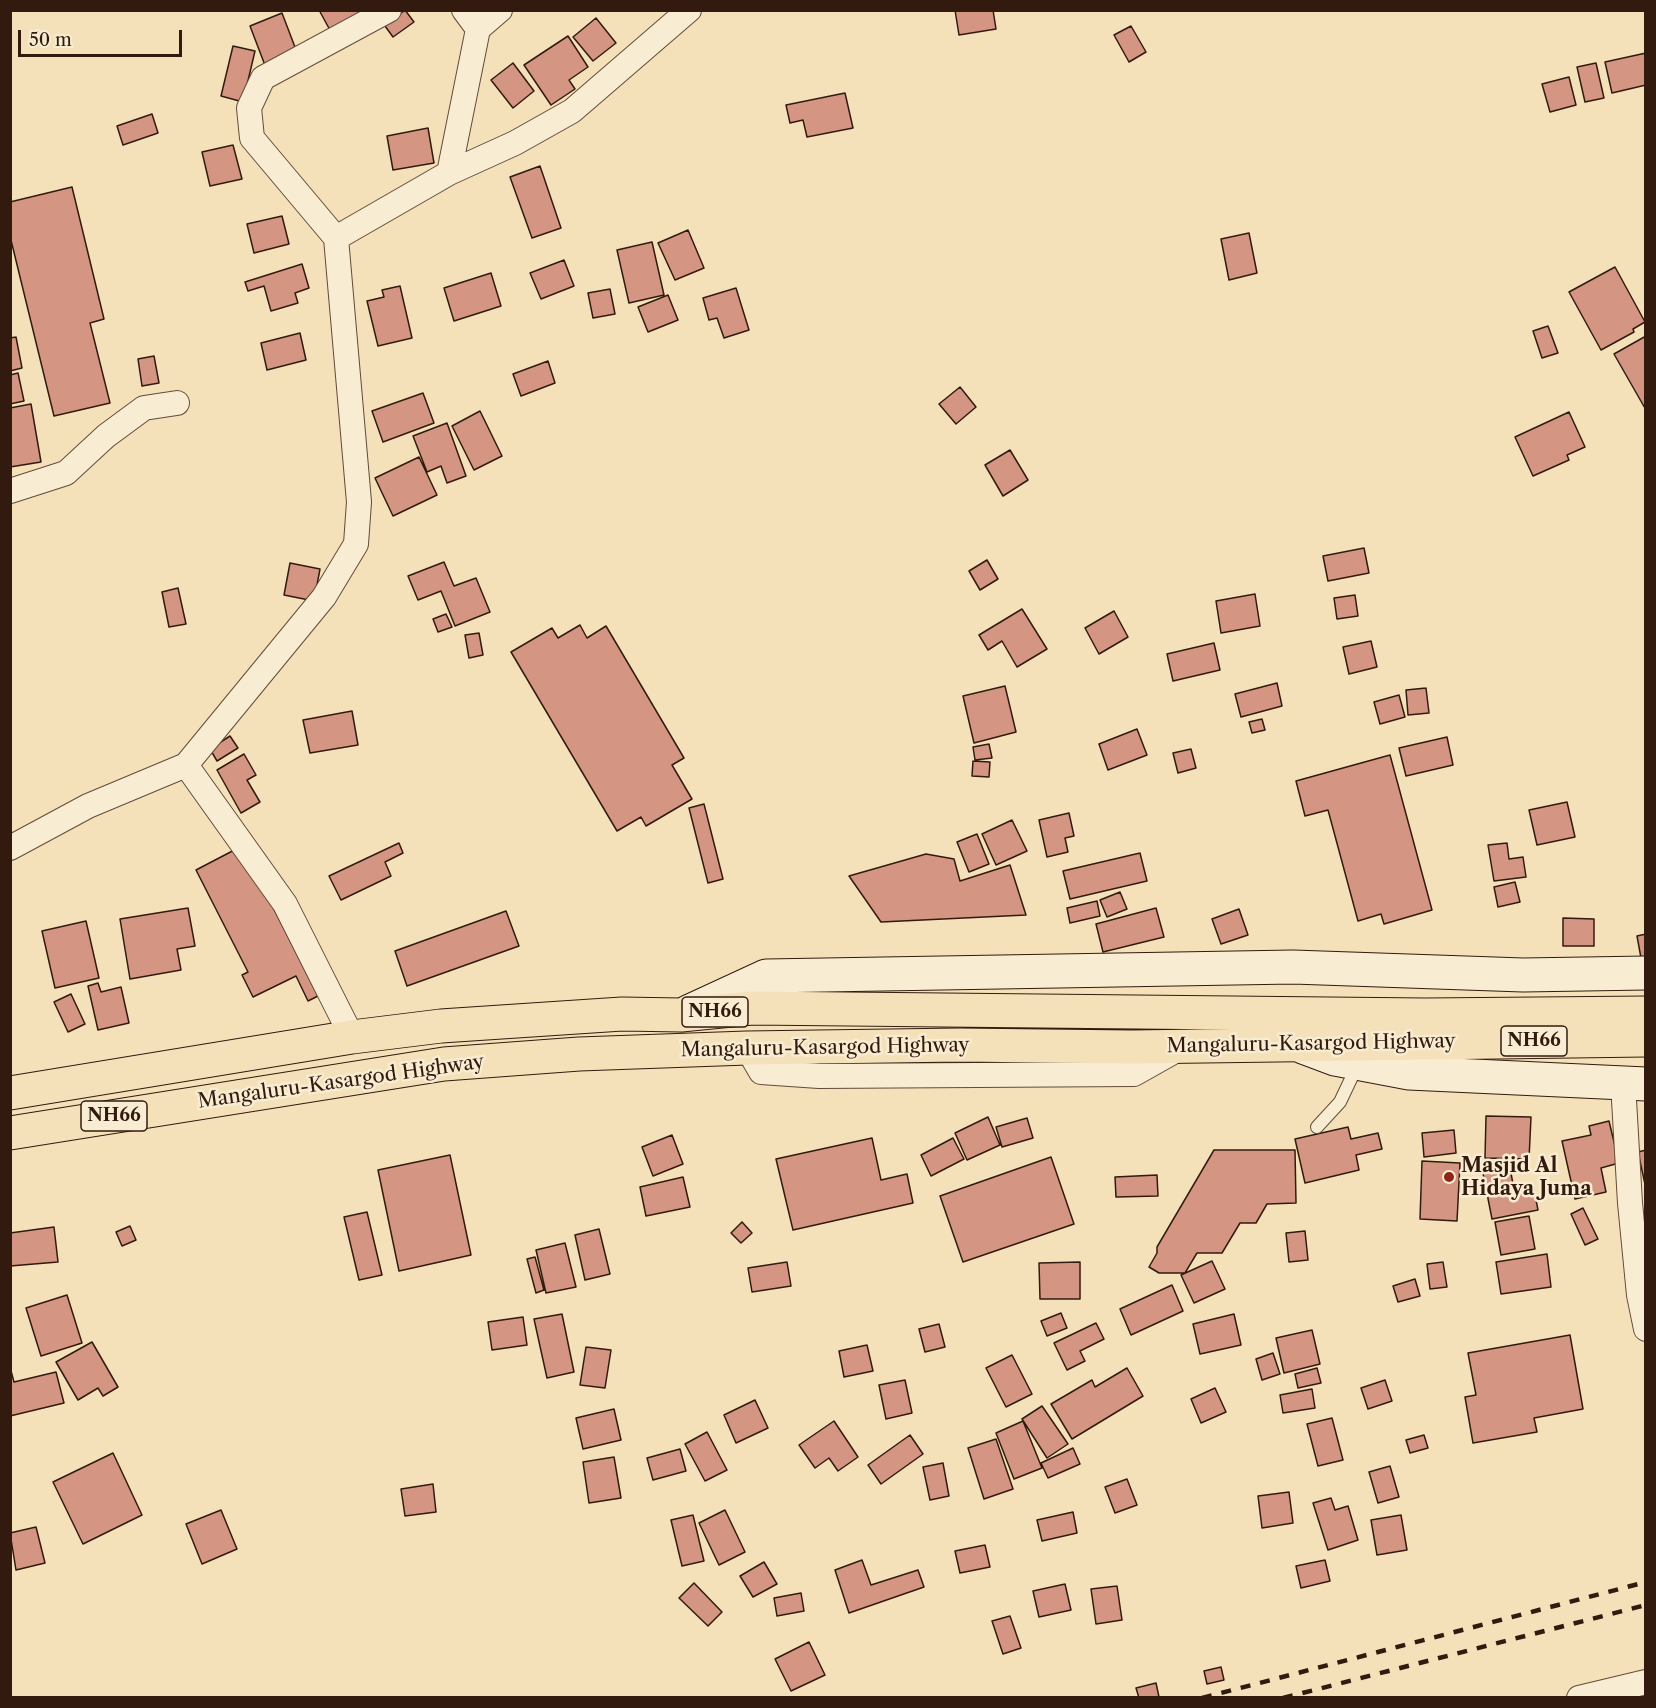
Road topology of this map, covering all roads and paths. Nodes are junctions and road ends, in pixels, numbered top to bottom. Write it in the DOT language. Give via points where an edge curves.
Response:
graph roads {
  1 [pos="389,10"];
  2 [pos="500,10"];
  3 [pos="689,10"];
  4 [pos="471,20"];
  5 [pos="448,173"];
  6 [pos="336,238"];
  7 [pos="177,403"];
  8 [pos="10,491"];
  9 [pos="186,765"];
  10 [pos="10,848"];
  11 [pos="1646,974"];
  12 [pos="1646,1013"];
  13 [pos="681,1016"];
  14 [pos="1424,1028"];
  15 [pos="352,1037"];
  16 [pos="1646,1040"];
  17 [pos="1295,1044"];
  18 [pos="1359,1063"];
  19 [pos="1634,1083"];
  20 [pos="10,1093"];
  21 [pos="1317,1127"];
  22 [pos="10,1133"];
  23 [pos="1646,1329"];
  24 [pos="1646,1682"];
  25 [pos="1579,1698"];
  1 -- 6 [label="street" via="263,78 249,108 252,138"];
  2 -- 4 [label="street"];
  3 -- 5 [label="street" via="572,111 515,143"];
  4 -- 5 [label="street"];
  5 -- 6 [label="street"];
  6 -- 9 [label="street" via="359,502 356,544 324,597"];
  7 -- 8 [label="street" via="144,408 66,473"];
  9 -- 10 [label="street" via="88,807"];
  9 -- 15 [label="street" via="285,904"];
  11 -- 13 [label="street" via="1523,975 1293,967 766,976"];
  12 -- 14 [label="highway, Mangaluru-Kasargod Highway / NH66"];
  13 -- 14 [label="highway, Mangaluru-Kasargod Highway / NH66" via="752,1008"];
  13 -- 15 [label="highway, Mangaluru-Kasargod Highway / NH66" via="621,1014 441,1026"];
  14 -- 16 [label="highway, Mangaluru-Kasargod Highway / NH66"];
  14 -- 17 [label="highway, Mangaluru-Kasargod Highway / NH66"];
  15 -- 20 [label="highway, Mangaluru-Kasargod Highway / NH66"];
  17 -- 18 [label="street"];
  17 -- 22 [label="highway, Mangaluru-Kasargod Highway / NH66" via="747,1048 579,1054 444,1064"];
  18 -- 19 [label="street" via="1409,1073"];
  18 -- 21 [label="lane" via="1340,1102"];
  19 -- 23 [label="street" via="1630,1203"];
  24 -- 25 [label="street"];
}
